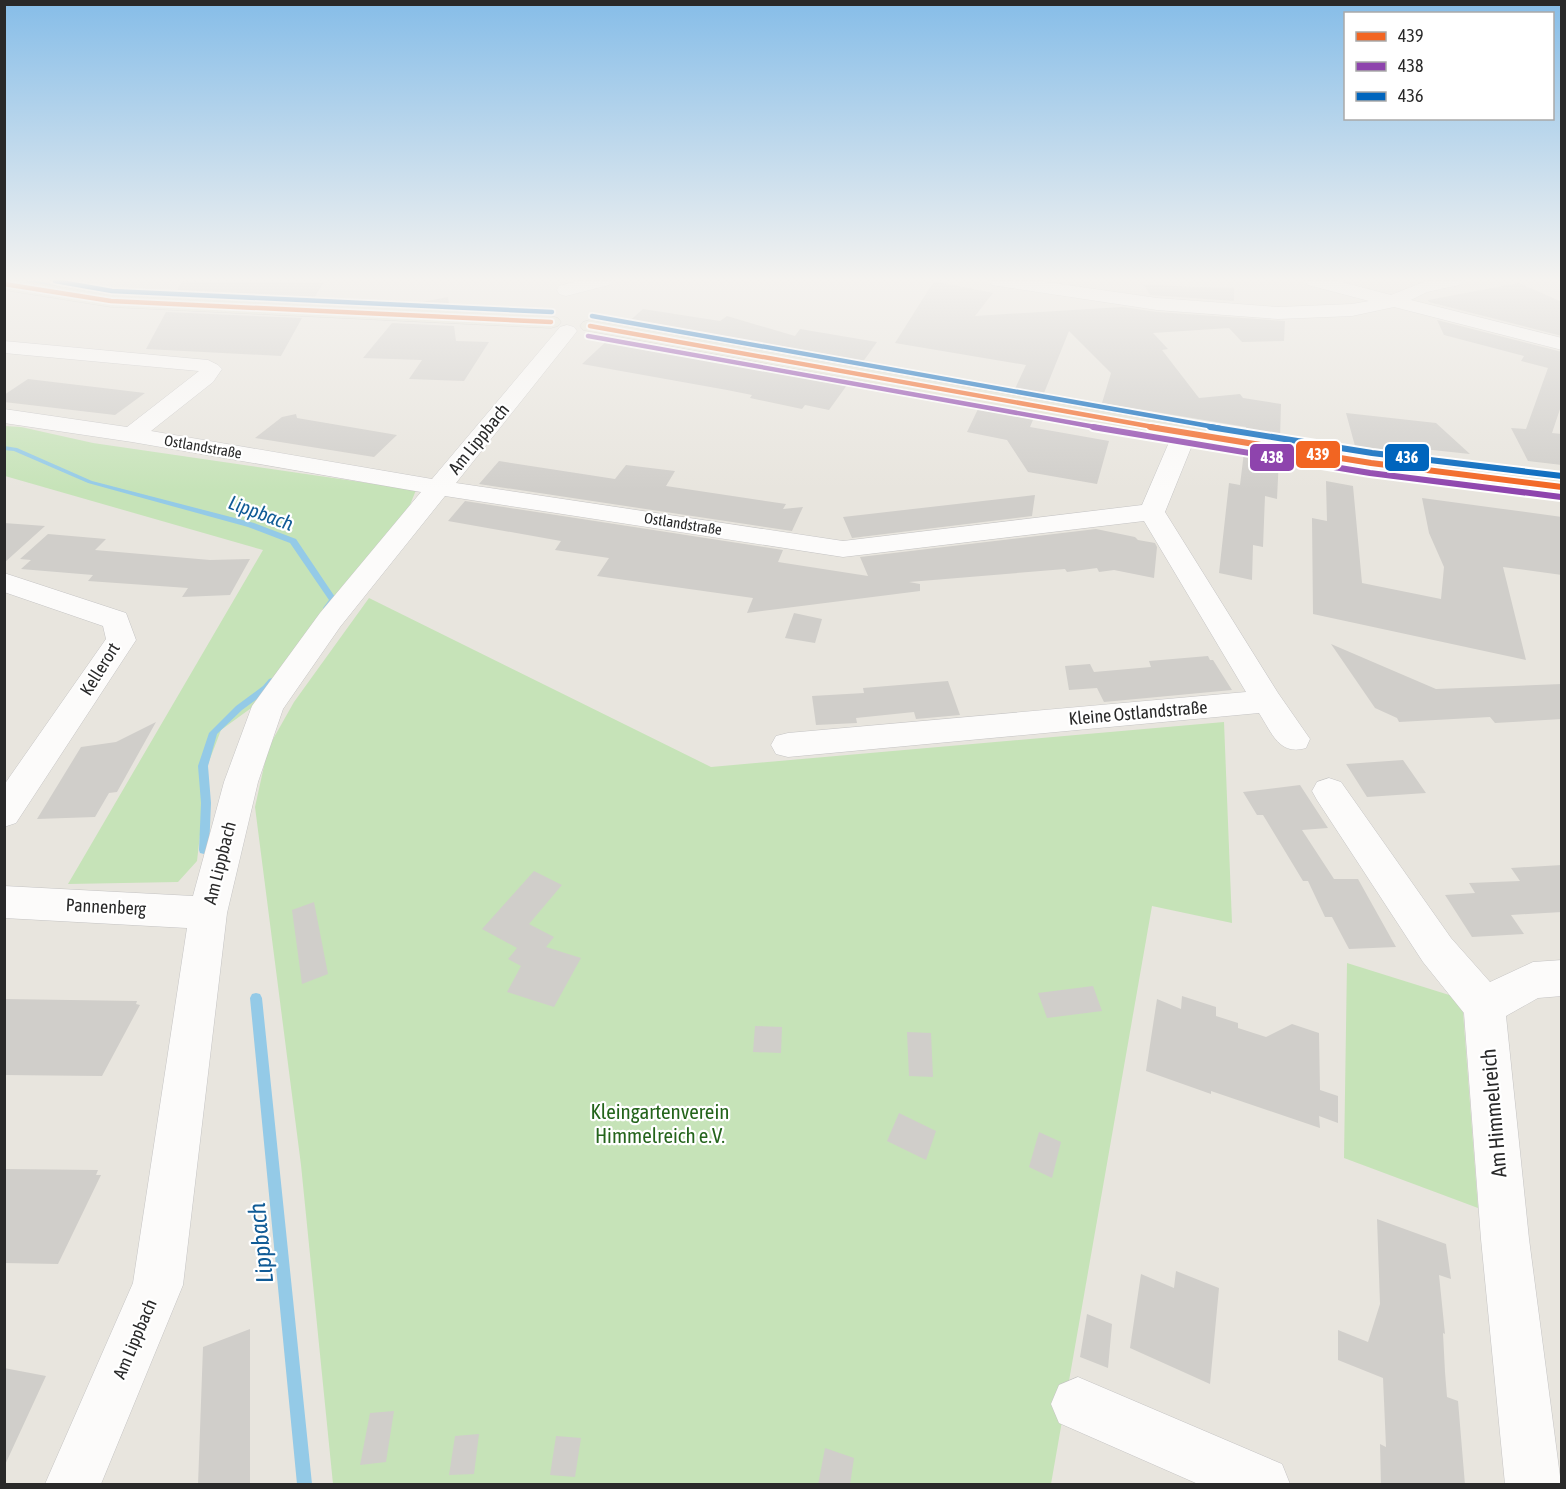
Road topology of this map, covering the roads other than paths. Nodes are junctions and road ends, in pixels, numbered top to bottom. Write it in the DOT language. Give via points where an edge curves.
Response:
graph roads {
  1 [pos="45,350"];
  2 [pos="541,350"];
  3 [pos="726,350"];
  4 [pos="4,416"];
  5 [pos="1185,433"];
  6 [pos="132,435"];
  7 [pos="1562,487"];
  8 [pos="439,488"];
  9 [pos="1152,512"];
  10 [pos="4,582"];
  11 [pos="1268,701"];
  12 [pos="1294,739"];
  13 [pos="788,745"];
  14 [pos="1329,791"];
  15 [pos="4,813"];
  16 [pos="4,902"];
  17 [pos="208,913"];
  18 [pos="1562,978"];
  19 [pos="1484,1006"];
  20 [pos="1078,1404"];
  21 [pos="73,1485"];
  22 [pos="1262,1485"];
  23 [pos="1533,1485"];
  1 -- 6 [label="street, Ostlandstraße" via="201,364 211,369"];
  2 -- 8 [label="street, Am Lippbach"];
  3 -- 5 [label="main road"];
  4 -- 6 [label="street, Ostlandstraße"];
  5 -- 7 [label="main road" via="1377,464"];
  5 -- 9 [label="street"];
  6 -- 8 [label="street, Ostlandstraße"];
  8 -- 9 [label="street, Ostlandstraße" via="843,549"];
  8 -- 17 [label="street, Am Lippbach" via="330,620 268,706 241,782"];
  9 -- 11 [label="street"];
  10 -- 15 [label="street, Kellerort" via="116,620 121,640"];
  11 -- 12 [label="street"];
  11 -- 13 [label="street, Kleine Ostlandstraße"];
  14 -- 19 [label="street" via="1437,950"];
  16 -- 17 [label="street, Pannenberg"];
  17 -- 21 [label="street, Am Lippbach" via="158,1285"];
  18 -- 19 [label="street" via="1533,980"];
  19 -- 23 [label="street, Am Himmelreich"];
  20 -- 22 [label="street"];
}
